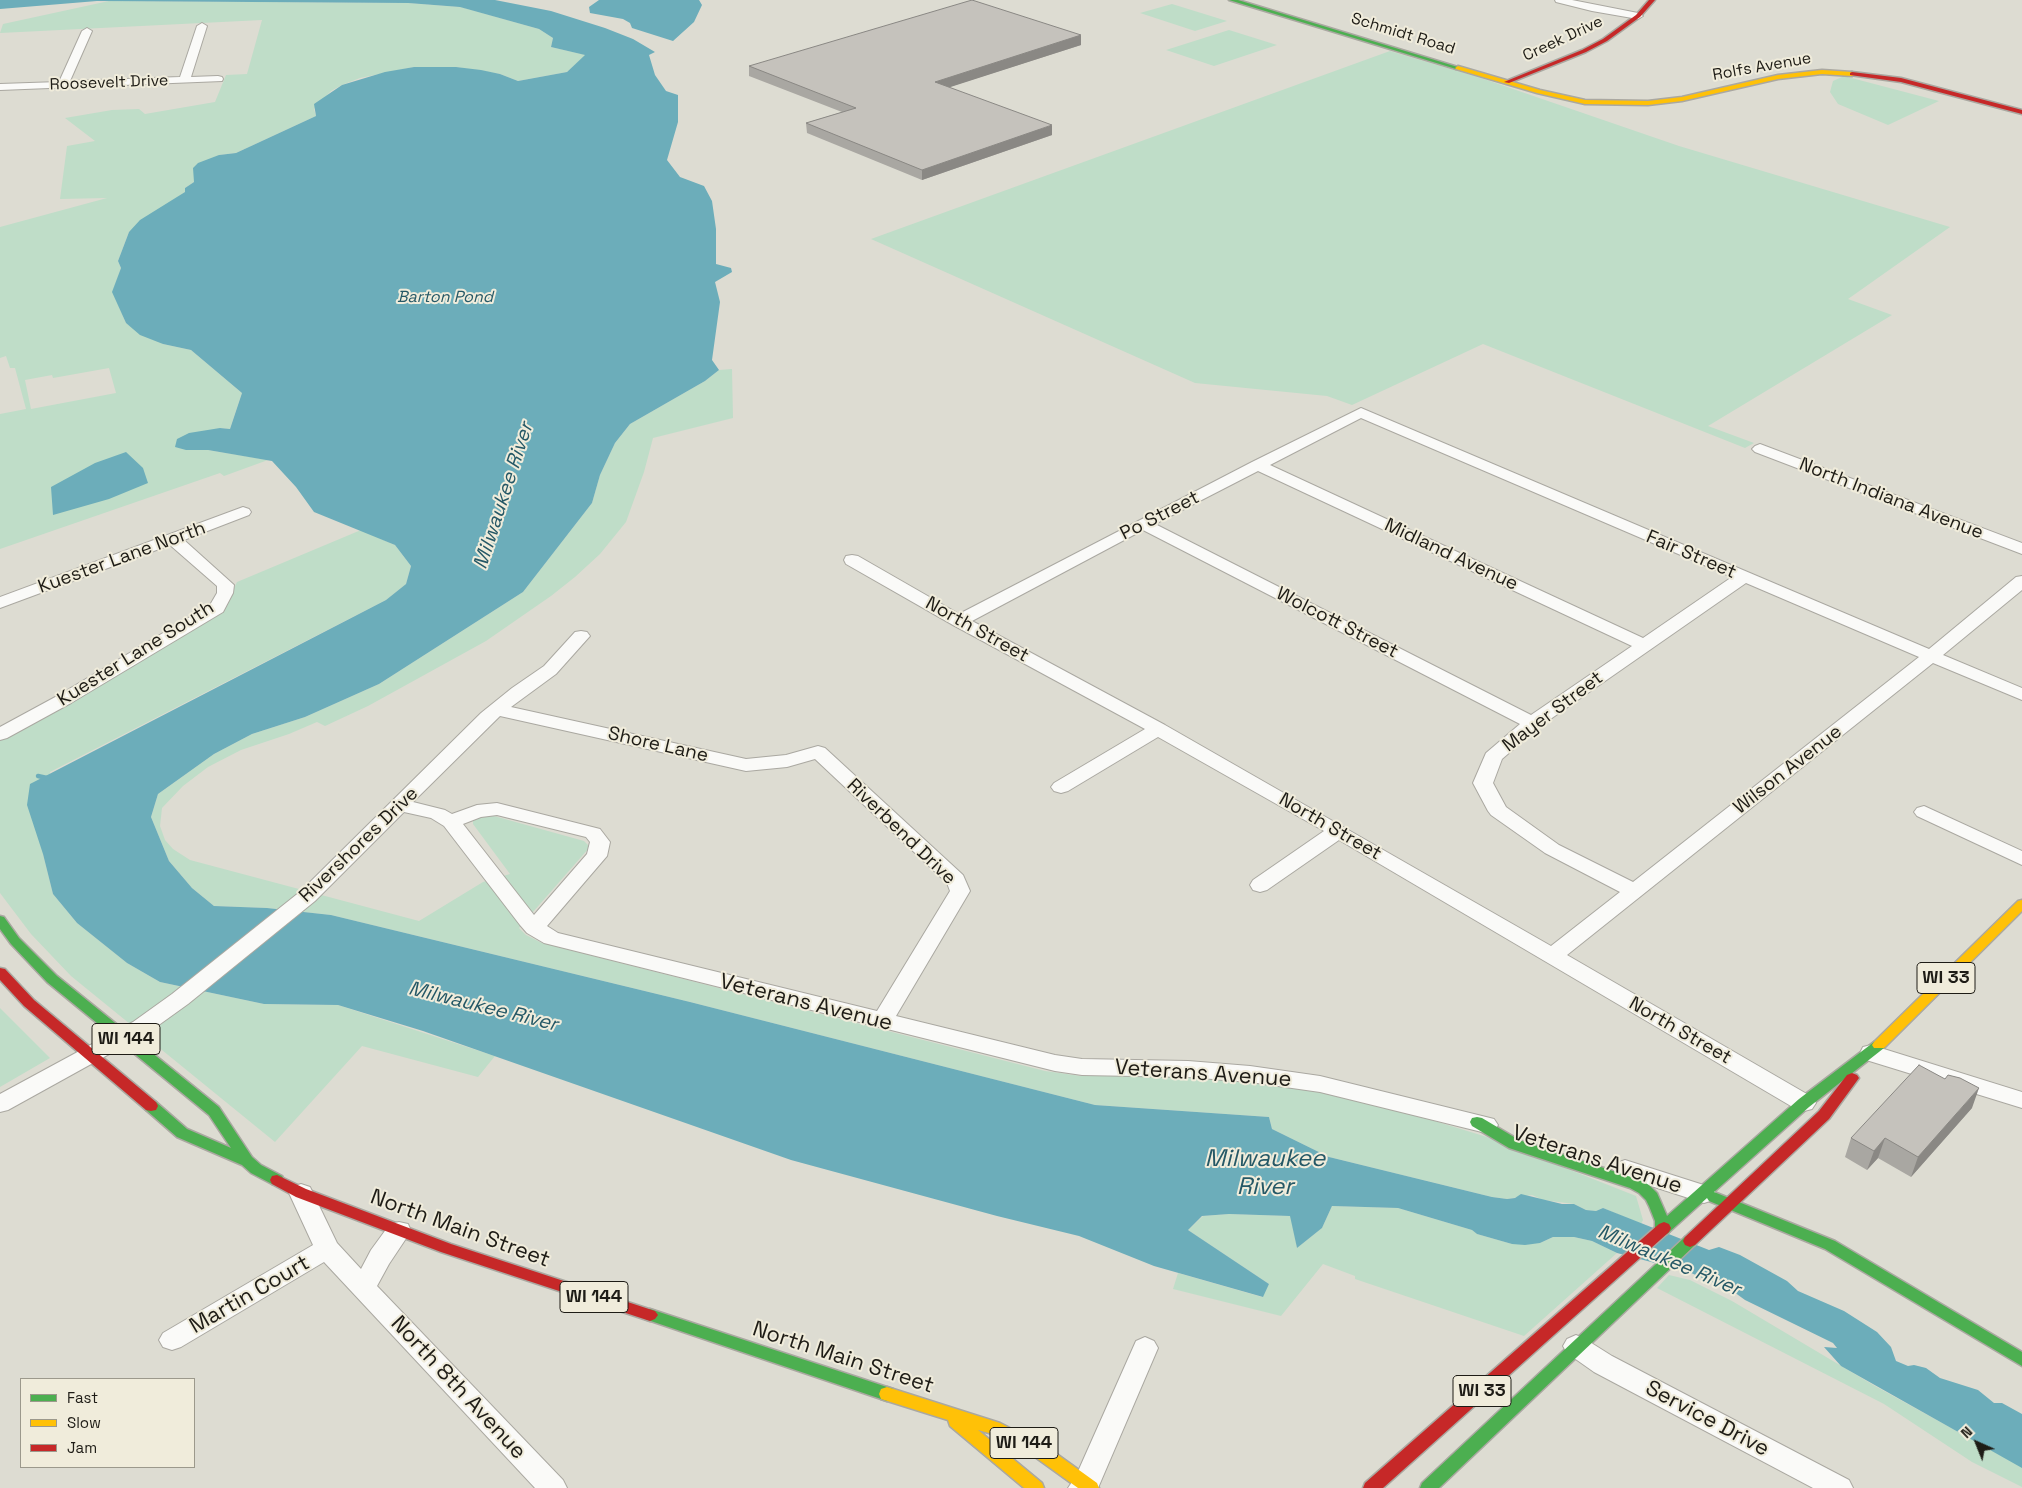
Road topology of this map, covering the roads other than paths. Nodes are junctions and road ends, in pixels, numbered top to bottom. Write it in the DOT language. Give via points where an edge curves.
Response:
graph roads {
  1 [pos="1232,0"];
  2 [pos="1560,0"];
  3 [pos="1652,0"];
  4 [pos="1638,16"];
  5 [pos="202,26"];
  6 [pos="87,31"];
  7 [pos="218,78"];
  8 [pos="185,79"];
  9 [pos="1507,82"];
  10 [pos="62,84"];
  11 [pos="0,88"];
  12 [pos="2022,112"];
  13 [pos="1362,412"];
  14 [pos="1760,449"];
  15 [pos="1258,465"];
  16 [pos="243,512"];
  17 [pos="1143,524"];
  18 [pos="172,538"];
  19 [pos="2022,549"];
  20 [pos="852,560"];
  21 [pos="1743,577"];
  22 [pos="2022,581"];
  23 [pos="0,603"];
  24 [pos="959,621"];
  25 [pos="581,636"];
  26 [pos="1644,646"];
  27 [pos="1930,657"];
  28 [pos="2022,695"];
  29 [pos="496,710"];
  30 [pos="1532,723"];
  31 [pos="1158,729"];
  32 [pos="0,734"];
  33 [pos="818,752"];
  34 [pos="1061,787"];
  35 [pos="400,805"];
  36 [pos="1924,812"];
  37 [pos="451,822"];
  38 [pos="1338,831"];
  39 [pos="2022,858"];
  40 [pos="1260,885"];
  41 [pos="1635,891"];
  42 [pos="2022,904"];
  43 [pos="0,920"];
  44 [pos="534,928"];
  45 [pos="1552,956"];
  46 [pos="0,972"];
  47 [pos="882,1022"];
  48 [pos="123,1037"];
  49 [pos="1871,1052"];
  50 [pos="90,1055"];
  51 [pos="2022,1100"];
  52 [pos="1804,1103"];
  53 [pos="0,1104"];
  54 [pos="1477,1122"];
  55 [pos="247,1161"];
  56 [pos="301,1193"];
  57 [pos="1704,1194"];
  58 [pos="1729,1203"];
  59 [pos="1665,1225"];
  60 [pos="399,1231"];
  61 [pos="328,1249"];
  62 [pos="364,1288"];
  63 [pos="172,1340"];
  64 [pos="1576,1346"];
  65 [pos="1145,1348"];
  66 [pos="2022,1360"];
  67 [pos="950,1415"];
  68 [pos="1086,1487"];
  69 [pos="553,1488"];
  70 [pos="1036,1488"];
  71 [pos="1370,1488"];
  72 [pos="1428,1488"];
  73 [pos="1839,1488"];
  1 -- 9 [label="main road, Schmidt Road"];
  2 -- 4 [label="street"];
  3 -- 4 [label="main road, Creek Drive"];
  4 -- 9 [label="main road, Creek Drive" via="1584,51"];
  5 -- 8 [label="street"];
  6 -- 10 [label="street"];
  7 -- 8 [label="street, Roosevelt Drive"];
  8 -- 10 [label="street, Roosevelt Drive"];
  9 -- 12 [label="main road, Rolfs Avenue" via="1585,102 1648,103 1682,99 1799,73 1847,73 1901,80"];
  10 -- 11 [label="street, Roosevelt Drive"];
  13 -- 15 [label="street, Po Street"];
  13 -- 21 [label="street, Fair Street"];
  14 -- 19 [label="street, North Indiana Avenue"];
  15 -- 17 [label="street, Po Street"];
  15 -- 26 [label="street, Midland Avenue"];
  16 -- 18 [label="street, Kuester Lane North"];
  17 -- 24 [label="street, Po Street"];
  17 -- 30 [label="street, Wolcott Street"];
  18 -- 23 [label="street, Kuester Lane North"];
  18 -- 32 [label="street, Kuester Lane South" via="226,585 216,608 65,699"];
  20 -- 24 [label="street, North Street"];
  21 -- 26 [label="street, Mayer Street"];
  21 -- 27 [label="street, Fair Street"];
  22 -- 27 [label="street, Wilson Avenue"];
  24 -- 31 [label="street, North Street"];
  25 -- 29 [label="street, Rivershores Drive" via="550,670"];
  26 -- 30 [label="street, Mayer Street"];
  27 -- 28 [label="street, Fair Street"];
  27 -- 41 [label="street, Wilson Avenue"];
  29 -- 33 [label="street, Shore Lane" via="746,765 787,761"];
  29 -- 35 [label="street, Rivershores Drive"];
  30 -- 41 [label="street, Mayer Street" via="1493,758 1483,783 1498,811 1552,849"];
  31 -- 34 [label="street"];
  31 -- 38 [label="street, North Street"];
  33 -- 47 [label="street, Riverbend Drive" via="956,880 960,891"];
  35 -- 37 [label="street, Veterans Avenue" via="438,814"];
  35 -- 48 [label="street, Rivershores Drive" via="308,896 180,999"];
  36 -- 39 [label="street"];
  37 -- 44 [label="street, Veterans Avenue"];
  37 -- 44 [label="street" via="477,811 497,809 593,833 600,842 597,856"];
  38 -- 40 [label="street"];
  38 -- 45 [label="street, North Street"];
  41 -- 45 [label="street, Wilson Avenue"];
  42 -- 49 [label="main road, WI 33"];
  43 -- 48 [label="main road, North Main Street / WI 144" via="52,979"];
  44 -- 47 [label="street, Veterans Avenue" via="551,938"];
  45 -- 52 [label="street, North Street"];
  46 -- 50 [label="main road, North Main Street / WI 144" via="29,1003"];
  47 -- 54 [label="street, Veterans Avenue" via="1082,1067 1250,1074 1311,1082"];
  48 -- 50 [label="street, Rivershores Drive"];
  48 -- 55 [label="main road, North Main Street / WI 144" via="214,1111"];
  49 -- 51 [label="street"];
  49 -- 52 [label="main road, WI 33"];
  49 -- 58 [label="main road, WI 33" via="1824,1115"];
  50 -- 53 [label="street, Rivershores Drive"];
  50 -- 55 [label="main road, North Main Street / WI 144" via="182,1133"];
  52 -- 57 [label="main road, WI 33"];
  54 -- 57 [label="street, Veterans Avenue"];
  54 -- 59 [label="main road" via="1520,1147 1635,1184 1652,1197"];
  55 -- 56 [label="main road, North Main Street / WI 144"];
  56 -- 60 [label="main road, North Main Street / WI 144"];
  56 -- 61 [label="street, North 8th Avenue"];
  57 -- 58 [label="main road, Veterans Avenue"];
  57 -- 59 [label="main road, WI 33"];
  58 -- 64 [label="main road, WI 33"];
  58 -- 66 [label="main road, Veterans Avenue" via="1830,1245"];
  59 -- 71 [label="main road, WI 33"];
  60 -- 62 [label="street" via="380,1256"];
  60 -- 67 [label="main road, North Main Street / WI 144"];
  61 -- 62 [label="street, North 8th Avenue"];
  61 -- 63 [label="street, Martin Court"];
  62 -- 69 [label="street, North 8th Avenue"];
  64 -- 72 [label="main road, WI 33"];
  64 -- 73 [label="street, Service Drive" via="1603,1364"];
  65 -- 68 [label="street"];
  67 -- 68 [label="main road, North Main Street / WI 144" via="994,1428 1033,1448"];
  67 -- 70 [label="main road, North Main Street / WI 144"];
}
